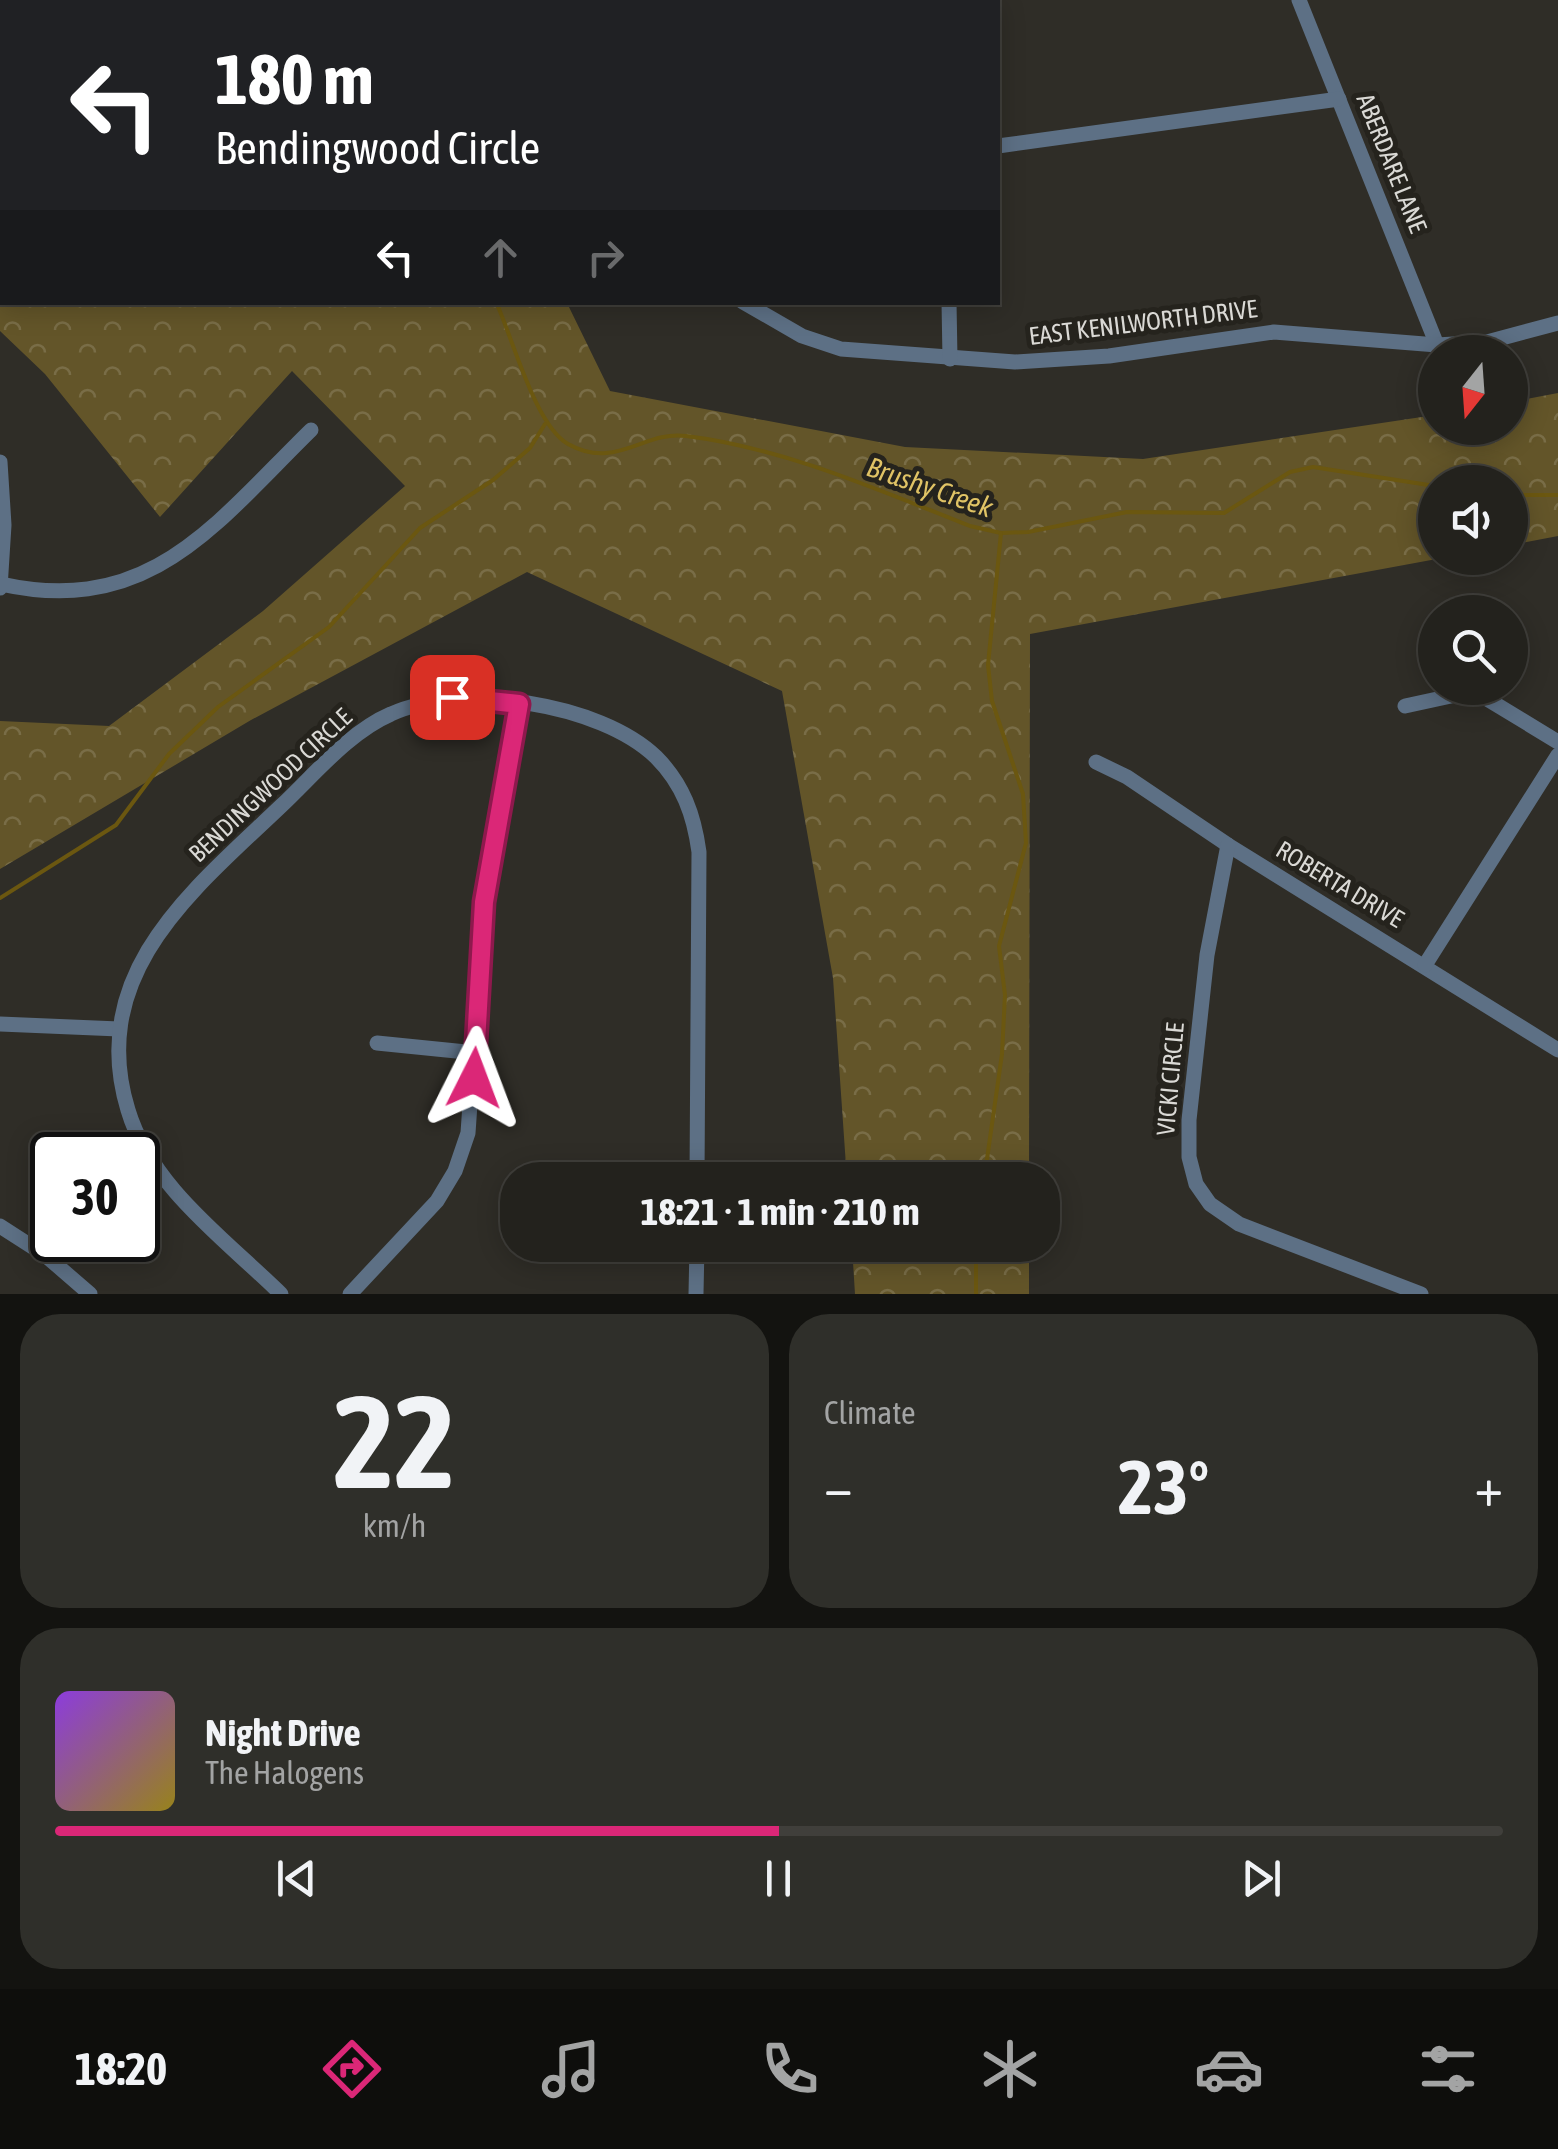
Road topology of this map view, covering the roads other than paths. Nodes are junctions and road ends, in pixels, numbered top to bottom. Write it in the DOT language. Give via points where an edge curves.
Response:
graph roads {
  1 [pos="1299,0"];
  2 [pos="1339,99"];
  3 [pos="1000,146"];
  4 [pos="748,305"];
  5 [pos="949,305"];
  6 [pos="1558,323"];
  7 [pos="1433,335"];
  8 [pos="1513,335"];
  9 [pos="1418,344"];
  10 [pos="950,359"];
  11 [pos="312,430"];
  12 [pos="0,462"];
  13 [pos="1,586"];
  14 [pos="519,704"];
  15 [pos="1405,706"];
  16 [pos="1558,742"];
  17 [pos="1558,755"];
  18 [pos="1096,762"];
  19 [pos="1228,846"];
  20 [pos="1424,965"];
  21 [pos="0,1024"];
  22 [pos="119,1029"];
  23 [pos="377,1043"];
  24 [pos="1558,1050"];
  25 [pos="476,1053"];
  26 [pos="697,1162"];
  27 [pos="0,1226"];
  28 [pos="697,1262"];
  29 [pos="90,1294"];
  30 [pos="280,1294"];
  31 [pos="350,1294"];
  32 [pos="696,1294"];
  33 [pos="1421,1294"];
  1 -- 2 [label="street, ABERDARE LANE"];
  2 -- 3 [label="street"];
  2 -- 7 [label="street, ABERDARE LANE"];
  4 -- 10 [label="street, EAST KENILWORTH DRIVE" via="818,342"];
  5 -- 10 [label="street"];
  6 -- 8 [label="street, EAST KENILWORTH DRIVE"];
  9 -- 10 [label="street, EAST KENILWORTH DRIVE" via="1274,332 1070,360"];
  11 -- 13 [label="street" via="213,526 152,570 77,594"];
  12 -- 13 [label="street"];
  14 -- 22 [label="street, BENDINGWOOD CIRCLE" via="452,697 370,726 160,927 138,966"];
  14 -- 25 [label="street" via="484,902"];
  14 -- 26 [label="street, BENDINGWOOD CIRCLE" via="629,737 666,769 689,806 698,852"];
  15 -- 16 [label="street" via="1474,691"];
  17 -- 20 [label="street"];
  18 -- 19 [label="street, ROBERTA DRIVE"];
  19 -- 20 [label="street, ROBERTA DRIVE"];
  19 -- 33 [label="street, VICKI CIRCLE" via="1207,954 1189,1120 1196,1184 1210,1204 1239,1224"];
  20 -- 24 [label="street, ROBERTA DRIVE"];
  21 -- 22 [label="street"];
  22 -- 30 [label="street, BENDINGWOOD CIRCLE" via="126,1106 148,1155 177,1193"];
  23 -- 25 [label="street"];
  25 -- 31 [label="street" via="468,1133 448,1184"];
  27 -- 29 [label="street"];
  28 -- 32 [label="street"];
}
